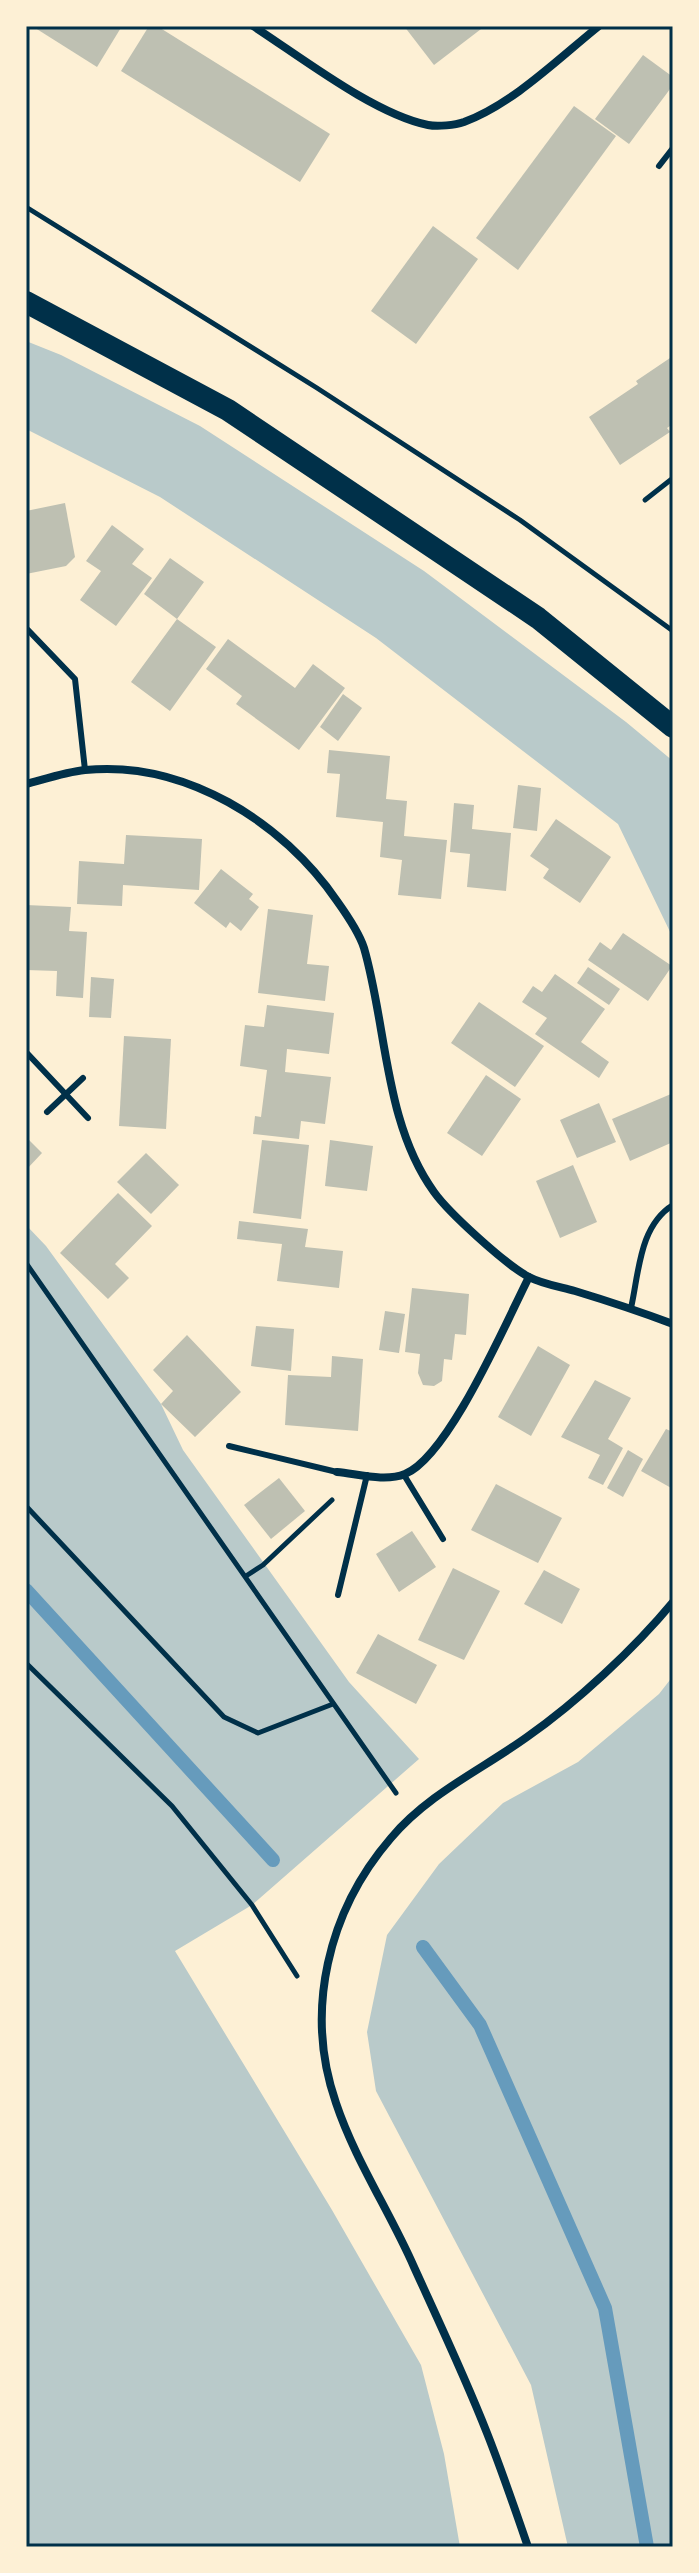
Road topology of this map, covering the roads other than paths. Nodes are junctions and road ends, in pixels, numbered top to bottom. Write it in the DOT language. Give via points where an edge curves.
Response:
graph roads {
  1 [pos="253,26"];
  2 [pos="599,26"];
  3 [pos="673,148"];
  4 [pos="659,166"];
  5 [pos="26,302"];
  6 [pos="28,630"];
  7 [pos="673,727"];
  8 [pos="85,770"];
  9 [pos="26,784"];
  10 [pos="26,1052"];
  11 [pos="83,1078"];
  12 [pos="65,1093"];
  13 [pos="47,1112"];
  14 [pos="88,1118"];
  15 [pos="673,1205"];
  16 [pos="529,1277"];
  17 [pos="631,1308"];
  18 [pos="673,1324"];
  19 [pos="229,1446"];
  20 [pos="337,1472"];
  21 [pos="367,1475"];
  22 [pos="404,1475"];
  23 [pos="443,1539"];
  24 [pos="338,1595"];
  25 [pos="673,1602"];
  26 [pos="528,2547"];
  1 -- 2 [label="street" via="374,104 432,126 462,123 497,106"];
  3 -- 4 [label="lane"];
  5 -- 7 [label="highway" via="228,410 538,618"];
  6 -- 8 [label="lane" via="75,679"];
  8 -- 9 [label="street"];
  8 -- 16 [label="street" via="132,771 201,789 239,808 296,850 347,915 363,945 400,1120 434,1192"];
  10 -- 12 [label="lane"];
  11 -- 12 [label="lane"];
  12 -- 13 [label="lane"];
  12 -- 14 [label="lane"];
  15 -- 17 [label="lane" via="646,1239"];
  16 -- 17 [label="street"];
  16 -- 22 [label="street" via="453,1426 422,1464"];
  17 -- 18 [label="street"];
  19 -- 20 [label="lane"];
  20 -- 21 [label="street"];
  21 -- 22 [label="street"];
  21 -- 24 [label="lane"];
  22 -- 23 [label="lane"];
  25 -- 26 [label="street" via="599,1678 528,1737 458,1781 392,1837 344,1911 326,1969 321,2014 336,2103 487,2433"];
}
